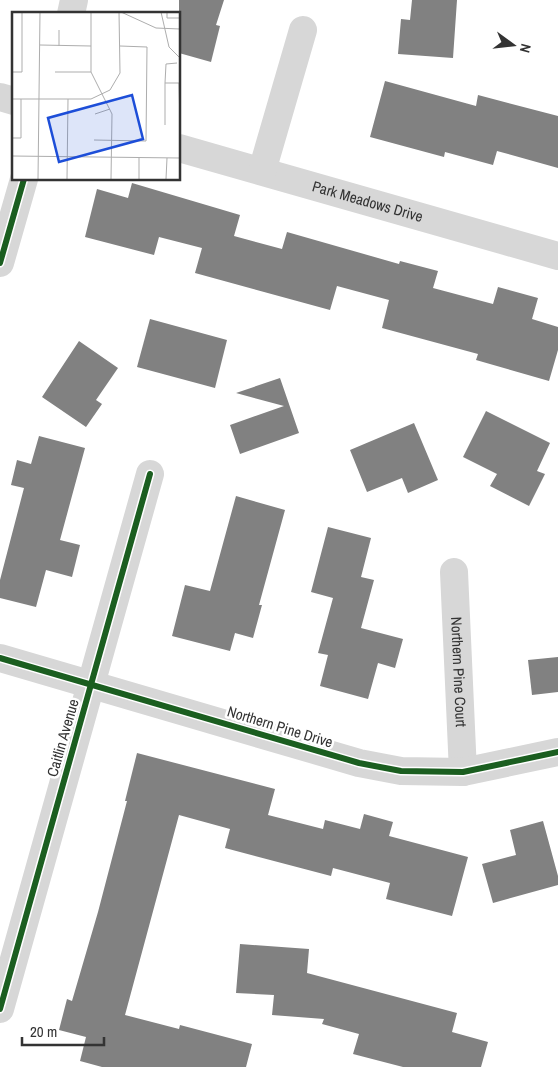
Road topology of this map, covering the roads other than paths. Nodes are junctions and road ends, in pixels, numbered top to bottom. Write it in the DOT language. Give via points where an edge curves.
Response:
graph roads {
  1 [pos="303,30"];
  2 [pos="180,148"];
  3 [pos="262,171"];
  4 [pos="24,180"];
  5 [pos="558,256"];
  6 [pos="0,262"];
  7 [pos="150,474"];
  8 [pos="454,572"];
  9 [pos="0,658"];
  10 [pos="91,684"];
  11 [pos="558,752"];
  12 [pos="463,772"];
  13 [pos="0,1009"];
  1 -- 3 [label="street"];
  2 -- 3 [label="street, Park Meadows Drive"];
  3 -- 5 [label="street, Park Meadows Drive"];
  4 -- 6 [label="street"];
  7 -- 10 [label="street, Caitlin Avenue"];
  8 -- 12 [label="street, Northern Pine Court"];
  9 -- 10 [label="street, Northern Pine Drive"];
  10 -- 12 [label="street, Northern Pine Drive" via="360,763 401,771"];
  10 -- 13 [label="street, Caitlin Avenue"];
  11 -- 12 [label="street, Northern Pine Drive"];
}
